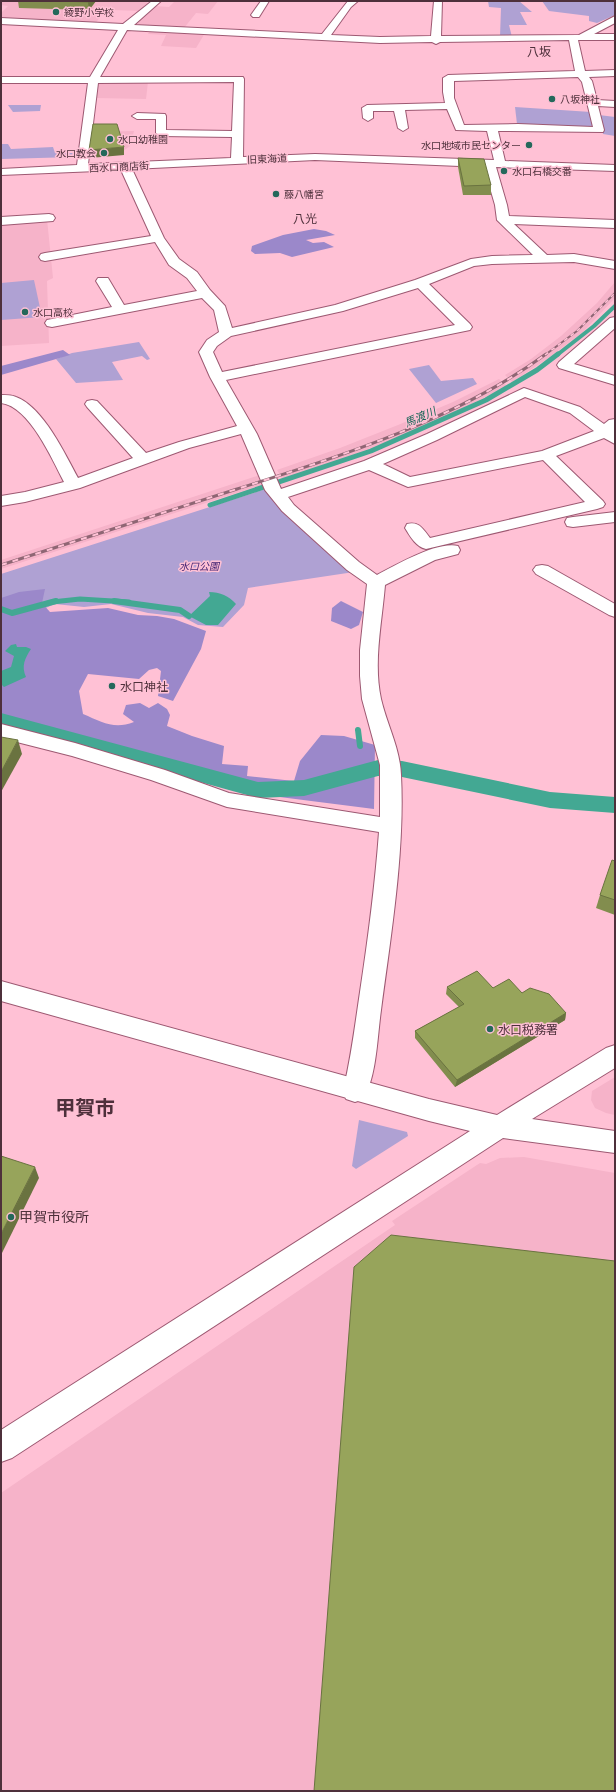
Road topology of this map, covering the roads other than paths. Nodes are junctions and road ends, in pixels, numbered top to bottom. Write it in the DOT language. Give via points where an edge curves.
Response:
graph roads {
  1 [pos="157,1"];
  2 [pos="265,1"];
  3 [pos="354,1"];
  4 [pos="438,1"];
  5 [pos="254,12"];
  6 [pos="615,19"];
  7 [pos="1,21"];
  8 [pos="126,27"];
  9 [pos="615,37"];
  10 [pos="324,38"];
  11 [pos="577,38"];
  12 [pos="436,41"];
  13 [pos="580,73"];
  14 [pos="615,73"];
  15 [pos="1,80"];
  16 [pos="93,80"];
  17 [pos="593,104"];
  18 [pos="615,104"];
  19 [pos="451,106"];
  20 [pos="399,107"];
  21 [pos="137,116"];
  22 [pos="368,118"];
  23 [pos="492,127"];
  24 [pos="403,128"];
  25 [pos="237,134"];
  26 [pos="237,161"];
  27 [pos="494,163"];
  28 [pos="125,167"];
  29 [pos="615,168"];
  30 [pos="82,169"];
  31 [pos="1,172"];
  32 [pos="49,218"];
  33 [pos="503,220"];
  34 [pos="1,221"];
  35 [pos="615,224"];
  36 [pos="158,238"];
  37 [pos="45,258"];
  38 [pos="544,259"];
  39 [pos="612,261"];
  40 [pos="103,281"];
  41 [pos="420,283"];
  42 [pos="205,293"];
  43 [pos="120,310"];
  44 [pos="615,321"];
  45 [pos="52,323"];
  46 [pos="226,333"];
  47 [pos="600,335"];
  48 [pos="615,339"];
  49 [pos="217,377"];
  50 [pos="615,381"];
  51 [pos="1,399"];
  52 [pos="92,404"];
  53 [pos="246,428"];
  54 [pos="612,431"];
  55 [pos="546,455"];
  56 [pos="144,460"];
  57 [pos="370,464"];
  58 [pos="74,485"];
  59 [pos="273,489"];
  60 [pos="1,501"];
  61 [pos="615,511"];
  62 [pos="615,517"];
  63 [pos="581,520"];
  64 [pos="412,528"];
  65 [pos="542,570"];
  66 [pos="376,582"];
  67 [pos="615,611"];
  68 [pos="1,731"];
  69 [pos="389,826"];
  70 [pos="1,991"];
  71 [pos="615,1055"];
  72 [pos="355,1091"];
  73 [pos="498,1126"];
  74 [pos="615,1142"];
  75 [pos="1,1447"];
  1 -- 8 [label="street"];
  2 -- 5 [label="street"];
  3 -- 10 [label="street" via="348,5"];
  4 -- 12 [label="street"];
  6 -- 11 [label="street"];
  7 -- 8 [label="street"];
  8 -- 10 [label="street"];
  8 -- 16 [label="street" via="115,40"];
  9 -- 11 [label="street"];
  10 -- 12 [label="street"];
  11 -- 12 [label="street"];
  11 -- 13 [label="street"];
  13 -- 14 [label="street"];
  13 -- 17 [label="street" via="587,81"];
  13 -- 19 [label="street" via="448,78"];
  15 -- 16 [label="street, 旧東海道"];
  16 -- 25 [label="street, 旧東海道" via="239,79"];
  16 -- 30 [label="street"];
  17 -- 18 [label="street"];
  17 -- 23 [label="street" via="599,130"];
  19 -- 20 [label="street"];
  19 -- 23 [label="street" via="460,128"];
  20 -- 22 [label="street" via="368,108"];
  20 -- 24 [label="street"];
  21 -- 25 [label="street" via="161,116 161,133"];
  23 -- 27 [label="street"];
  25 -- 26 [label="street, 旧東海道"];
  26 -- 27 [label="street, 旧東海道" via="315,157"];
  26 -- 28 [label="street, 西水口商店街"];
  27 -- 29 [label="street, 旧東海道"];
  27 -- 33 [label="street"];
  28 -- 30 [label="street, 西水口商店街"];
  28 -- 36 [label="street"];
  30 -- 31 [label="street, 西水口商店街"];
  32 -- 34 [label="street"];
  33 -- 35 [label="street"];
  33 -- 38 [label="street"];
  36 -- 37 [label="street"];
  36 -- 42 [label="street" via="174,262 192,275"];
  38 -- 39 [label="street"];
  38 -- 41 [label="street" via="471,263"];
  40 -- 43 [label="street"];
  41 -- 46 [label="street" via="338,308"];
  41 -- 49 [label="street" via="466,327"];
  42 -- 43 [label="street"];
  42 -- 46 [label="street" via="220,308"];
  43 -- 45 [label="street"];
  44 -- 47 [label="street"];
  46 -- 49 [label="street" via="212,343 206,352"];
  47 -- 48 [label="street"];
  47 -- 50 [label="street" via="564,365"];
  49 -- 53 [label="street"];
  51 -- 58 [label="street" via="8,398 28,411 40,425"];
  52 -- 56 [label="street"];
  53 -- 56 [label="street" via="184,445"];
  53 -- 59 [label="street"];
  54 -- 55 [label="street"];
  54 -- 57 [label="street" via="575,410 524,392"];
  55 -- 57 [label="street" via="408,482"];
  55 -- 64 [label="street" via="597,504 426,544"];
  56 -- 58 [label="street"];
  57 -- 59 [label="street"];
  58 -- 60 [label="street"];
  59 -- 66 [label="street" via="288,508 353,566"];
  61 -- 63 [label="street"];
  62 -- 63 [label="street"];
  63 -- 66 [label="street" via="429,556"];
  65 -- 67 [label="street"];
  66 -- 69 [label="street" via="369,670 370,689 390,767"];
  68 -- 69 [label="street" via="158,774 227,800"];
  69 -- 72 [label="street" via="380,925 360,1072"];
  70 -- 72 [label="street"];
  71 -- 73 [label="street"];
  72 -- 73 [label="street"];
  73 -- 74 [label="street"];
  73 -- 75 [label="street"];
}
